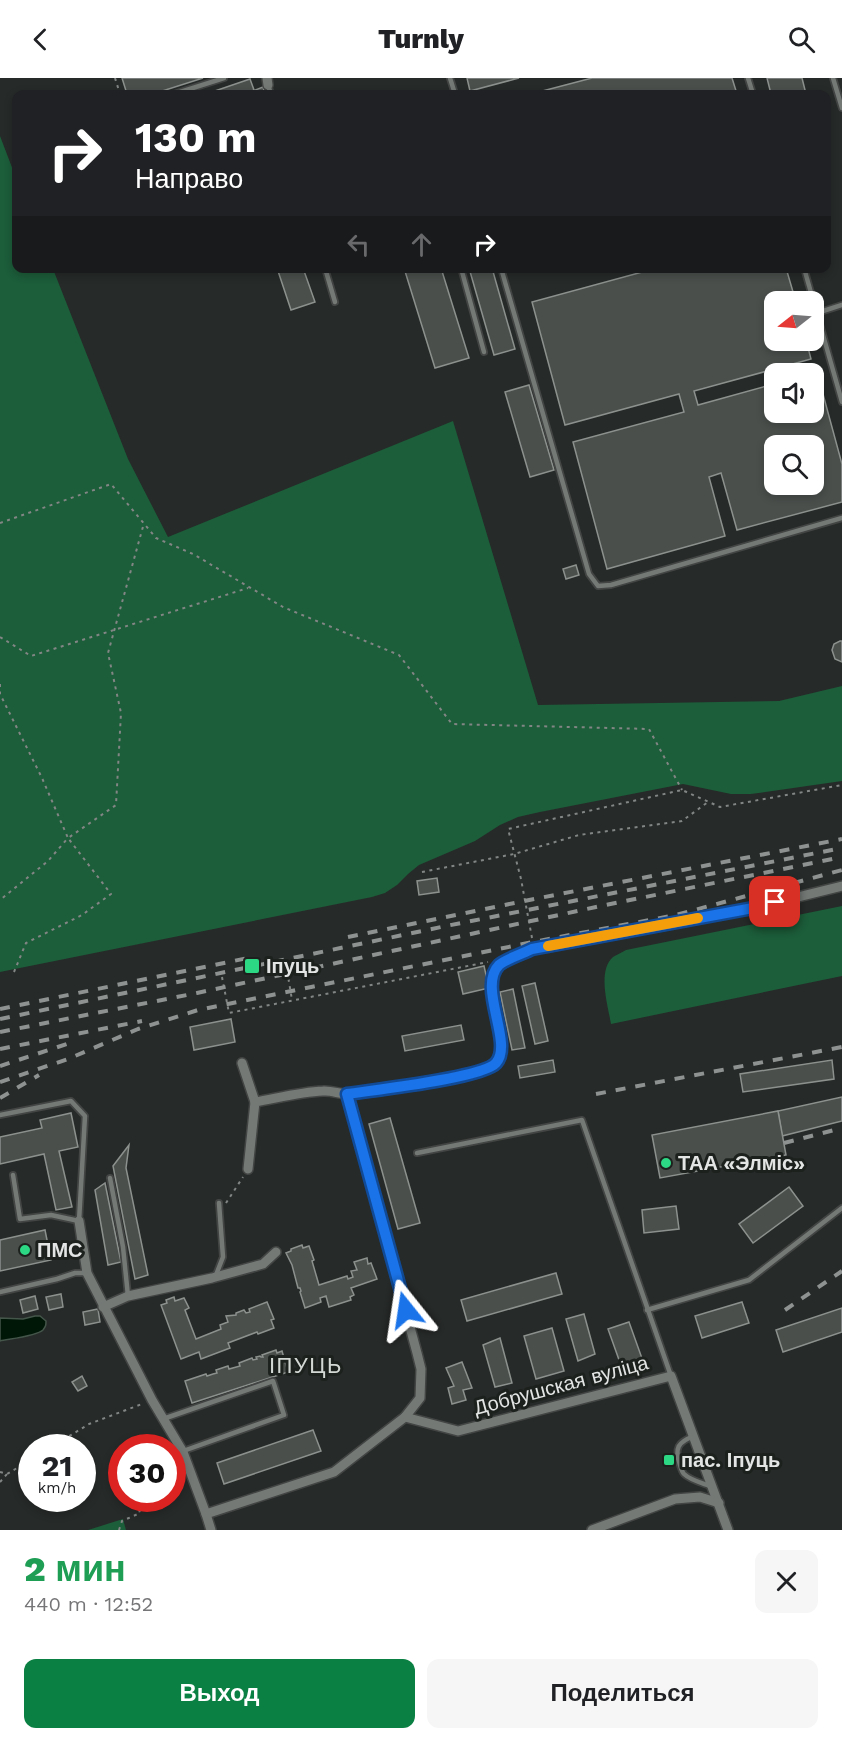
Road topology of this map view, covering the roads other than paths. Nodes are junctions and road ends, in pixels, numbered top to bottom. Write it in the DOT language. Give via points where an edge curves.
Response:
graph roads {
  1 [pos="224,78"];
  2 [pos="833,78"];
  3 [pos="186,90"];
  4 [pos="842,108"];
  5 [pos="326,273"];
  6 [pos="461,273"];
  7 [pos="502,273"];
  8 [pos="805,273"];
  9 [pos="811,291"];
  10 [pos="335,302"];
  11 [pos="842,305"];
  12 [pos="824,311"];
  13 [pos="824,338"];
  14 [pos="484,352"];
  15 [pos="842,402"];
  16 [pos="842,518"];
  17 [pos="842,886"];
  18 [pos="242,1063"];
  19 [pos="347,1094"];
  20 [pos="255,1102"];
  21 [pos="0,1115"];
  22 [pos="417,1153"];
  23 [pos="248,1169"];
  24 [pos="13,1175"];
  25 [pos="110,1178"];
  26 [pos="219,1203"];
  27 [pos="842,1208"];
  28 [pos="79,1221"];
  29 [pos="276,1252"];
  30 [pos="87,1273"];
  31 [pos="215,1277"];
  32 [pos="0,1292"];
  33 [pos="128,1296"];
  34 [pos="103,1307"];
  35 [pos="647,1310"];
  36 [pos="671,1376"];
  37 [pos="405,1418"];
  38 [pos="163,1419"];
  39 [pos="172,1434"];
  40 [pos="694,1436"];
  41 [pos="186,1451"];
  42 [pos="186,1460"];
  43 [pos="713,1486"];
  44 [pos="719,1503"];
  45 [pos="206,1514"];
  46 [pos="211,1530"];
  47 [pos="592,1530"];
  48 [pos="728,1530"];
  1 -- 3 [label="lane"];
  2 -- 4 [label="lane"];
  5 -- 10 [label="lane"];
  6 -- 14 [label="lane"];
  7 -- 16 [label="lane" via="589,574 598,586"];
  8 -- 9 [label="lane"];
  11 -- 12 [label="lane"];
  13 -- 15 [label="lane"];
  17 -- 19 [label="street" via="753,908 532,949 500,963 493,973 491,984 502,1051 496,1063 463,1076"];
  18 -- 20 [label="street"];
  19 -- 20 [label="street" via="325,1091"];
  19 -- 37 [label="street" via="421,1369 420,1398"];
  20 -- 23 [label="street"];
  21 -- 28 [label="lane" via="71,1101 85,1116"];
  22 -- 35 [label="lane" via="582,1120"];
  24 -- 28 [label="lane" via="20,1219 51,1215"];
  25 -- 33 [label="lane"];
  26 -- 31 [label="lane" via="223,1257"];
  27 -- 35 [label="lane" via="749,1280"];
  28 -- 30 [label="street"];
  29 -- 31 [label="street" via="263,1264"];
  30 -- 32 [label="lane"];
  30 -- 34 [label="street"];
  31 -- 33 [label="street"];
  33 -- 34 [label="street"];
  34 -- 38 [label="street"];
  35 -- 36 [label="lane"];
  36 -- 37 [label="street, Добрушская вуліца" via="458,1431"];
  36 -- 40 [label="street, Добрушская вуліца"];
  37 -- 45 [label="street" via="334,1472"];
  38 -- 39 [label="street"];
  38 -- 41 [label="lane" via="273,1381 284,1416"];
  40 -- 43 [label="street, Добрушская вуліца"];
  40 -- 43 [label="lane" via="683,1440 677,1449 682,1473"];
  42 -- 45 [label="street"];
  43 -- 44 [label="street, Добрушская вуліца"];
  44 -- 47 [label="street" via="700,1497 675,1499"];
  44 -- 48 [label="street, Добрушская вуліца"];
  45 -- 46 [label="street"];
}
